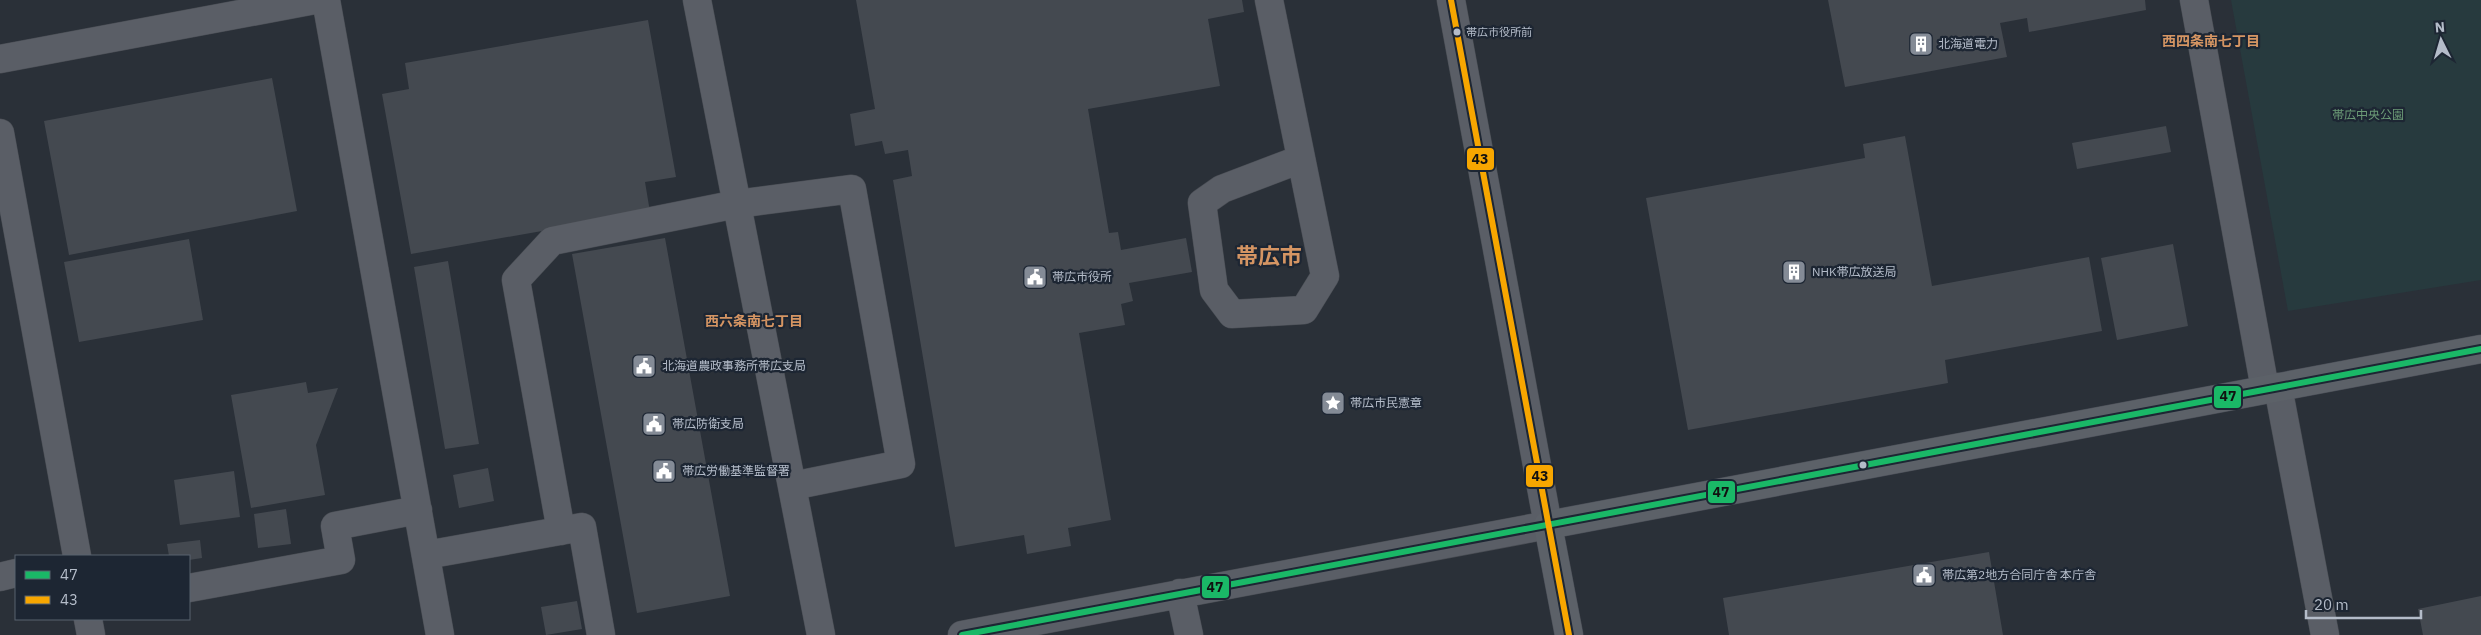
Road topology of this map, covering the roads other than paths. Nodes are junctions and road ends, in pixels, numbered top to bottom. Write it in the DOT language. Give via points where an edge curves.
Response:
graph roads {
  1 [pos="315,0"];
  2 [pos="326,0"];
  3 [pos="697,0"];
  4 [pos="1269,0"];
  5 [pos="1451,0"];
  6 [pos="2194,0"];
  7 [pos="0,58"];
  8 [pos="0,132"];
  9 [pos="1301,159"];
  10 [pos="737,204"];
  11 [pos="2481,349"];
  12 [pos="2271,388"];
  13 [pos="792,486"];
  14 [pos="418,510"];
  15 [pos="1548,525"];
  16 [pos="561,531"];
  17 [pos="76,555"];
  18 [pos="426,555"];
  19 [pos="15,573"];
  20 [pos="0,576"];
  21 [pos="190,588"];
  22 [pos="1180,593"];
  23 [pos="88,620"];
  24 [pos="91,635"];
  25 [pos="440,635"];
  26 [pos="601,635"];
  27 [pos="821,635"];
  28 [pos="962,635"];
  29 [pos="1189,635"];
  30 [pos="1569,635"];
  31 [pos="2325,635"];
  1 -- 7 [label="street"];
  2 -- 14 [label="street"];
  3 -- 10 [label="street"];
  4 -- 9 [label="street"];
  5 -- 15 [label="street"];
  6 -- 12 [label="street"];
  8 -- 17 [label="street"];
  9 -- 9 [label="street" via="1325,276 1304,310 1232,314 1214,290 1202,202 1222,189"];
  10 -- 13 [label="street"];
  10 -- 13 [label="street" via="852,189 901,464"];
  10 -- 16 [label="street" via="552,241 516,280"];
  11 -- 12 [label="main road"];
  12 -- 15 [label="main road"];
  12 -- 31 [label="street"];
  13 -- 27 [label="street"];
  14 -- 18 [label="street"];
  14 -- 21 [label="street" via="335,526 341,560"];
  15 -- 22 [label="street"];
  15 -- 30 [label="main road"];
  16 -- 18 [label="street"];
  16 -- 26 [label="street" via="582,527"];
  18 -- 25 [label="street"];
  19 -- 20 [label="street"];
  22 -- 28 [label="street"];
  22 -- 29 [label="street"];
  23 -- 24 [label="street"];
}
